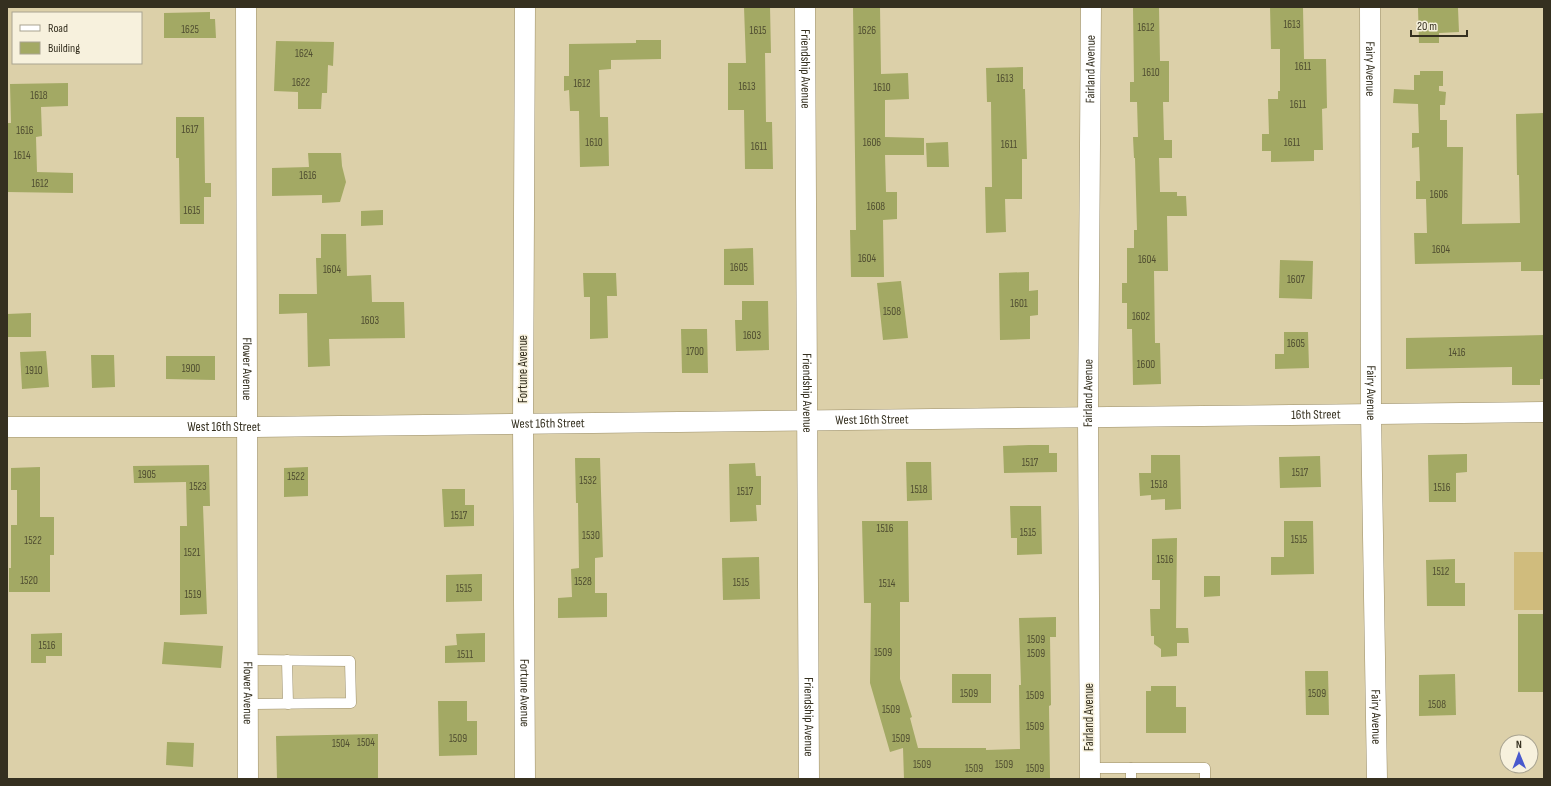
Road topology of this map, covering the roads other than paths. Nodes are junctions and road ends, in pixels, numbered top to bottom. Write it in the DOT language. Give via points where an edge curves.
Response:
graph roads {
  1 [pos="246,7"];
  2 [pos="525,7"];
  3 [pos="805,7"];
  4 [pos="1091,7"];
  5 [pos="1370,7"];
  6 [pos="1544,412"];
  7 [pos="1371,414"];
  8 [pos="1088,417"];
  9 [pos="807,420"];
  10 [pos="523,424"];
  11 [pos="7,427"];
  12 [pos="248,427"];
  13 [pos="248,660"];
  14 [pos="287,660"];
  15 [pos="248,704"];
  16 [pos="288,704"];
  17 [pos="1131,768"];
  18 [pos="1089,773"];
  19 [pos="248,779"];
  20 [pos="525,779"];
  21 [pos="809,779"];
  22 [pos="1131,779"];
  23 [pos="1205,779"];
  24 [pos="1377,779"];
  1 -- 12 [label="street, Flower Avenue"];
  2 -- 10 [label="street, Fortune Avenue"];
  3 -- 9 [label="street, Friendship Avenue"];
  4 -- 8 [label="street, Fairland Avenue"];
  5 -- 7 [label="street, Fairy Avenue"];
  6 -- 7 [label="street, 16th Street"];
  7 -- 8 [label="street, 16th Street"];
  7 -- 24 [label="street, Fairy Avenue"];
  8 -- 9 [label="street, West 16th Street"];
  8 -- 18 [label="street, Fairland Avenue"];
  9 -- 10 [label="street, West 16th Street"];
  9 -- 21 [label="street, Friendship Avenue"];
  10 -- 12 [label="street, West 16th Street"];
  10 -- 20 [label="street, Fortune Avenue"];
  11 -- 12 [label="street, West 16th Street"];
  12 -- 13 [label="street, Flower Avenue"];
  13 -- 14 [label="lane"];
  13 -- 15 [label="street, Flower Avenue"];
  14 -- 16 [label="lane"];
  14 -- 16 [label="lane" via="350,660 351,703"];
  15 -- 16 [label="lane"];
  15 -- 19 [label="street, Flower Avenue"];
  17 -- 18 [label="lane"];
  17 -- 22 [label="lane"];
  17 -- 23 [label="lane" via="1205,768"];
}
